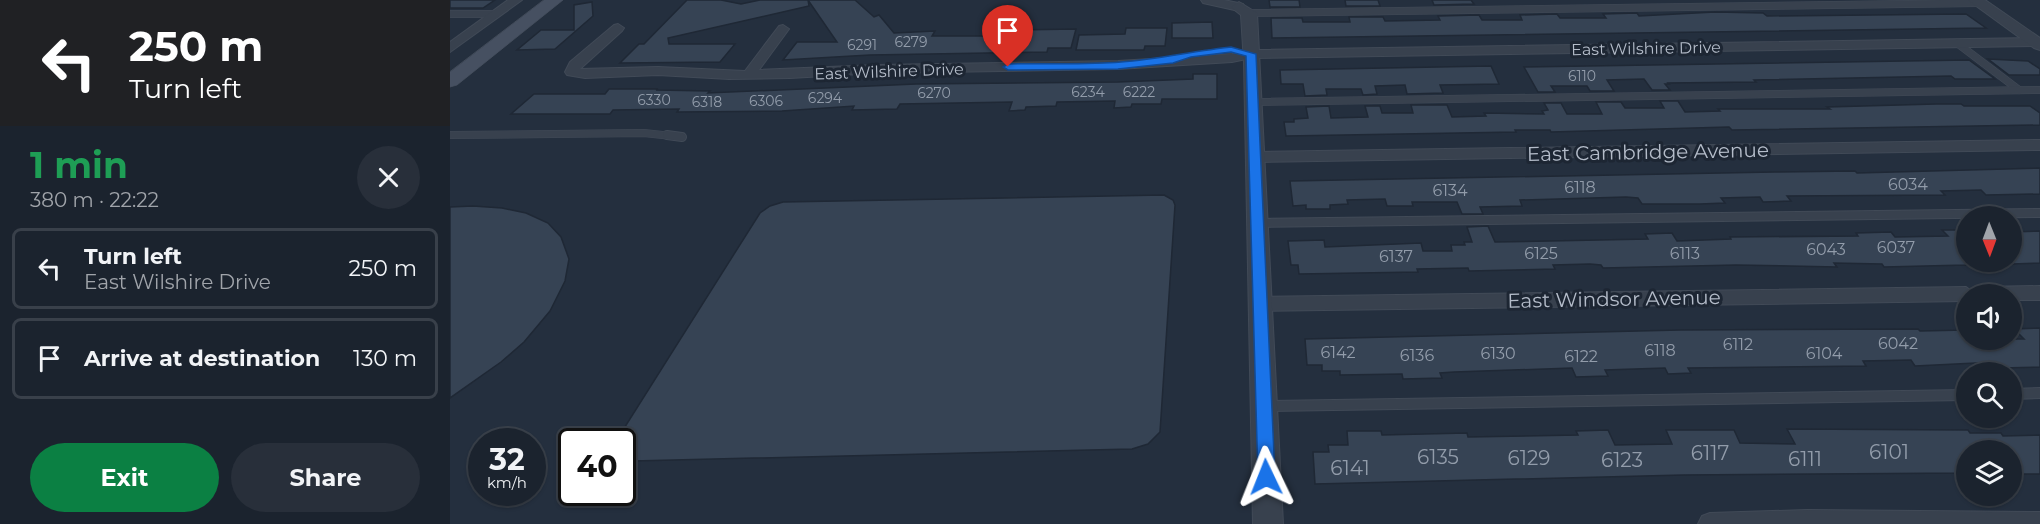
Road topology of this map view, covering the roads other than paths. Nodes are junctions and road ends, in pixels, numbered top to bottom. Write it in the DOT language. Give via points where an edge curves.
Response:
graph roads {
  1 [pos="516,0"];
  2 [pos="536,0"];
  3 [pos="555,0"];
  4 [pos="1207,0"];
  5 [pos="1977,1"];
  6 [pos="1244,10"];
  7 [pos="496,14"];
  8 [pos="450,15"];
  9 [pos="618,28"];
  10 [pos="783,29"];
  11 [pos="1957,43"];
  12 [pos="2039,43"];
  13 [pos="450,48"];
  14 [pos="1251,54"];
  15 [pos="450,64"];
  16 [pos="749,75"];
  17 [pos="450,81"];
  18 [pos="2019,90"];
  19 [pos="2040,90"];
  20 [pos="1254,102"];
  21 [pos="450,135"];
  22 [pos="682,137"];
  23 [pos="2040,145"];
  24 [pos="1256,157"];
  25 [pos="2040,213"];
  26 [pos="1259,223"];
  27 [pos="2022,293"];
  28 [pos="2040,293"];
  29 [pos="1956,294"];
  30 [pos="1261,304"];
  31 [pos="2040,393"];
  32 [pos="1956,394"];
  33 [pos="2022,394"];
  34 [pos="1264,406"];
  35 [pos="2040,523"];
  36 [pos="1268,524"];
  37 [pos="1710,524"];
  1 -- 7 [label="street"];
  2 -- 15 [label="main road"];
  3 -- 17 [label="main road"];
  4 -- 6 [label="street"];
  5 -- 6 [label="lane"];
  5 -- 12 [label="street"];
  6 -- 14 [label="street"];
  7 -- 8 [label="lane"];
  7 -- 13 [label="street"];
  9 -- 16 [label="street, East Wilshire Drive" via="572,72"];
  10 -- 16 [label="street"];
  11 -- 12 [label="street, East Wilshire Drive"];
  11 -- 14 [label="street, East Wilshire Drive"];
  11 -- 18 [label="lane"];
  14 -- 16 [label="street, East Wilshire Drive" via="1118,66"];
  14 -- 20 [label="street"];
  18 -- 19 [label="lane"];
  18 -- 20 [label="lane"];
  20 -- 24 [label="street"];
  21 -- 22 [label="lane" via="644,133"];
  23 -- 24 [label="street, East Cambridge Avenue"];
  24 -- 26 [label="street"];
  25 -- 26 [label="lane"];
  26 -- 30 [label="street"];
  27 -- 28 [label="street"];
  29 -- 30 [label="street, East Windsor Avenue"];
  30 -- 34 [label="street"];
  31 -- 33 [label="lane"];
  32 -- 34 [label="lane"];
  34 -- 36 [label="street"];
  35 -- 37 [label="street"];
}
